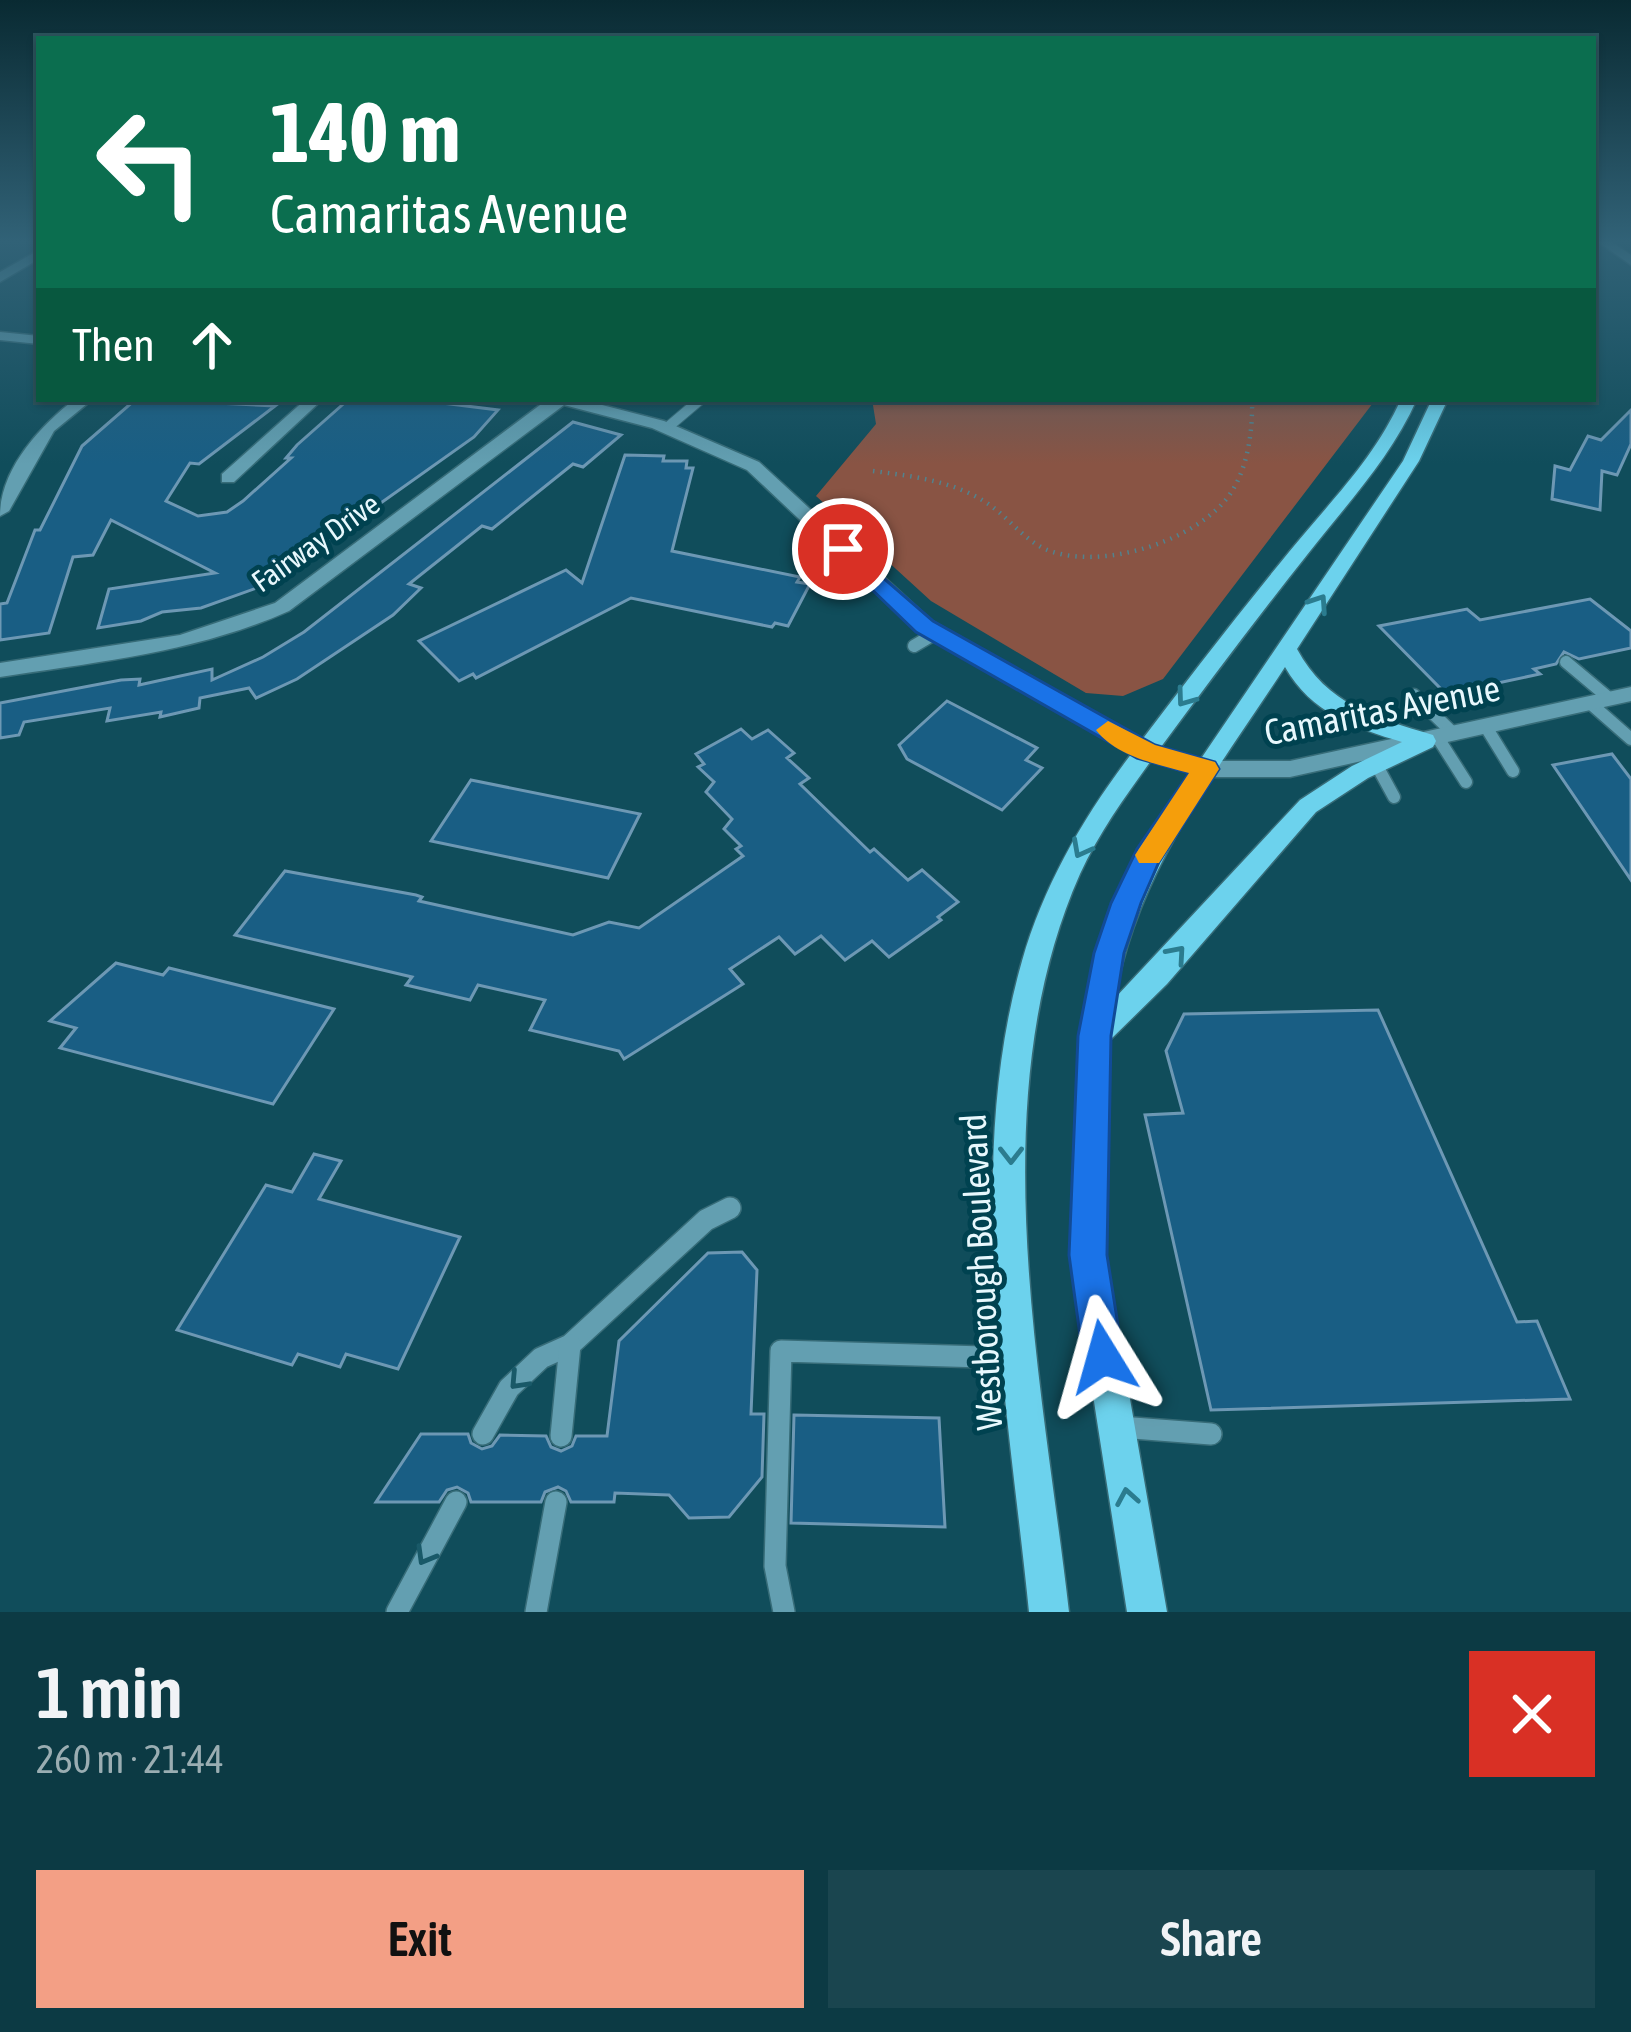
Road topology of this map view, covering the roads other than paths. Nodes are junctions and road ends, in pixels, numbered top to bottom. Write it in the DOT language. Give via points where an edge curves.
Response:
graph roads {
  1 [pos="0,336"];
  2 [pos="36,340"];
  3 [pos="81,402"];
  4 [pos="313,402"];
  5 [pos="555,402"];
  6 [pos="571,402"];
  7 [pos="697,402"];
  8 [pos="1407,402"];
  9 [pos="1439,402"];
  10 [pos="668,427"];
  11 [pos="228,478"];
  12 [pos="0,512"];
  13 [pos="936,633"];
  14 [pos="914,646"];
  15 [pos="1287,650"];
  16 [pos="1566,662"];
  17 [pos="0,670"];
  18 [pos="1414,695"];
  19 [pos="1610,699"];
  20 [pos="1486,727"];
  21 [pos="1439,738"];
  22 [pos="1631,739"];
  23 [pos="1146,752"];
  24 [pos="1376,764"];
  25 [pos="1206,769"];
  26 [pos="1514,771"];
  27 [pos="1466,782"];
  28 [pos="1394,797"];
  29 [pos="1094,1036"];
  30 [pos="730,1208"];
  31 [pos="570,1346"];
  32 [pos="1022,1358"];
  33 [pos="1115,1427"];
  34 [pos="483,1434"];
  35 [pos="1211,1434"];
  36 [pos="561,1436"];
  37 [pos="456,1502"];
  38 [pos="556,1502"];
  39 [pos="397,1612"];
  40 [pos="536,1612"];
  41 [pos="784,1612"];
  42 [pos="1049,1612"];
  43 [pos="1147,1612"];
  1 -- 2 [label="street"];
  3 -- 12 [label="street" via="47,428"];
  4 -- 11 [label="street"];
  5 -- 17 [label="street, Fairway Drive" via="282,608 205,638"];
  6 -- 10 [label="street, Camaritas Avenue"];
  7 -- 10 [label="lane"];
  8 -- 23 [label="main road, Westborough Boulevard, one-way" via="1380,451"];
  15 -- 9 [label="main road, one-way" via="1411,461"];
  10 -- 13 [label="street, Camaritas Avenue" via="753,466"];
  13 -- 14 [label="lane"];
  13 -- 23 [label="street, Camaritas Avenue"];
  15 -- 21 [label="main road" via="1300,682 1351,718"];
  15 -- 25 [label="main road"];
  16 -- 19 [label="lane"];
  18 -- 21 [label="lane"];
  19 -- 20 [label="street, Camaritas Avenue"];
  19 -- 22 [label="lane"];
  20 -- 21 [label="street, Camaritas Avenue"];
  20 -- 26 [label="lane"];
  21 -- 24 [label="main road"];
  21 -- 25 [label="street, Camaritas Avenue" via="1290,770"];
  21 -- 27 [label="lane"];
  23 -- 25 [label="street, Camaritas Avenue"];
  23 -- 32 [label="main road, Westborough Boulevard, one-way" via="1065,878 1029,987 1010,1149"];
  24 -- 28 [label="lane"];
  29 -- 24 [label="main road, one-way" via="1287,826"];
  25 -- 29 [label="main road" via="1126,903"];
  29 -- 33 [label="main road" via="1088,1255"];
  30 -- 31 [label="lane" via="706,1220"];
  31 -- 34 [label="lane, one-way" via="541,1358 508,1388"];
  31 -- 36 [label="lane"];
  32 -- 41 [label="lane" via="782,1351 775,1566"];
  32 -- 42 [label="main road, Westborough Boulevard"];
  33 -- 35 [label="lane"];
  43 -- 33 [label="main road, one-way"];
  37 -- 39 [label="lane, one-way"];
  38 -- 40 [label="lane"];
}
